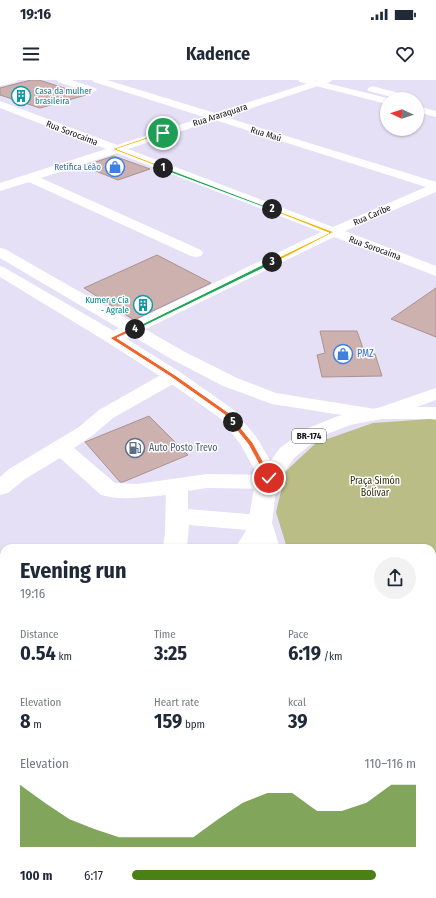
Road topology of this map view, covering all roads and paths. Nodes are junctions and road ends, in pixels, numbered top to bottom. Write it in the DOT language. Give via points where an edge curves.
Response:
graph roads {
  1 [pos="13,80"];
  2 [pos="61,80"];
  3 [pos="303,80"];
  4 [pos="327,80"];
  5 [pos="335,80"];
  6 [pos="0,83"];
  7 [pos="316,83"];
  8 [pos="95,85"];
  9 [pos="382,92"];
  10 [pos="380,100"];
  11 [pos="424,103"];
  12 [pos="0,104"];
  13 [pos="436,106"];
  14 [pos="424,111"];
  15 [pos="436,114"];
  16 [pos="213,117"];
  17 [pos="114,149"];
  18 [pos="29,177"];
  19 [pos="436,186"];
  20 [pos="0,187"];
  21 [pos="332,232"];
  22 [pos="0,252"];
  23 [pos="196,253"];
  24 [pos="0,271"];
  25 [pos="436,271"];
  26 [pos="134,329"];
  27 [pos="113,338"];
  28 [pos="173,376"];
  29 [pos="436,394"];
  30 [pos="413,408"];
  31 [pos="436,408"];
  32 [pos="436,413"];
  33 [pos="378,414"];
  34 [pos="61,448"];
  35 [pos="268,480"];
  36 [pos="177,486"];
  37 [pos="0,488"];
  38 [pos="177,515"];
  39 [pos="263,532"];
  40 [pos="175,544"];
  41 [pos="250,544"];
  1 -- 6 [label="main road"];
  2 -- 8 [label="main road, Rua Maú"];
  3 -- 7 [label="main road"];
  4 -- 7 [label="main road, Rua Araraquara"];
  5 -- 9 [label="main road"];
  7 -- 10 [label="main road"];
  7 -- 16 [label="main road, Rua Araraquara"];
  8 -- 16 [label="main road, Rua Maú"];
  11 -- 13 [label="main road"];
  12 -- 17 [label="main road, Rua Sorocaima"];
  14 -- 15 [label="main road"];
  16 -- 17 [label="main road, Rua Araraquara"];
  16 -- 19 [label="main road, Rua Maú"];
  17 -- 18 [label="main road, Rua Araraquara"];
  17 -- 21 [label="main road, Rua Sorocaima"];
  18 -- 20 [label="main road, Rua Araraquara"];
  18 -- 23 [label="main road"];
  19 -- 21 [label="main road, Rua Caribe"];
  21 -- 25 [label="main road, Rua Sorocaima"];
  21 -- 26 [label="main road, Rua Caribe"];
  22 -- 26 [label="main road"];
  24 -- 27 [label="main road"];
  26 -- 27 [label="main road, Rua Caribe"];
  26 -- 33 [label="main road" via="178,356 230,382 272,398"];
  27 -- 28 [label="main road"];
  28 -- 34 [label="main road" via="106,414"];
  28 -- 35 [label="main road" via="227,414 250,443"];
  29 -- 30 [label="main road"];
  30 -- 31 [label="main road"];
  30 -- 32 [label="main road, BR-174"];
  30 -- 33 [label="main road, BR-174"];
  33 -- 35 [label="main road, BR-174" via="345,420 313,433 287,452"];
  34 -- 36 [label="main road" via="109,490"];
  34 -- 37 [label="main road" via="17,474"];
  35 -- 36 [label="main road" via="207,481"];
  35 -- 39 [label="main road, BR-174"];
  36 -- 38 [label="main road"];
  38 -- 39 [label="main road"];
  38 -- 40 [label="main road"];
  39 -- 41 [label="main road, BR-174"];
}
